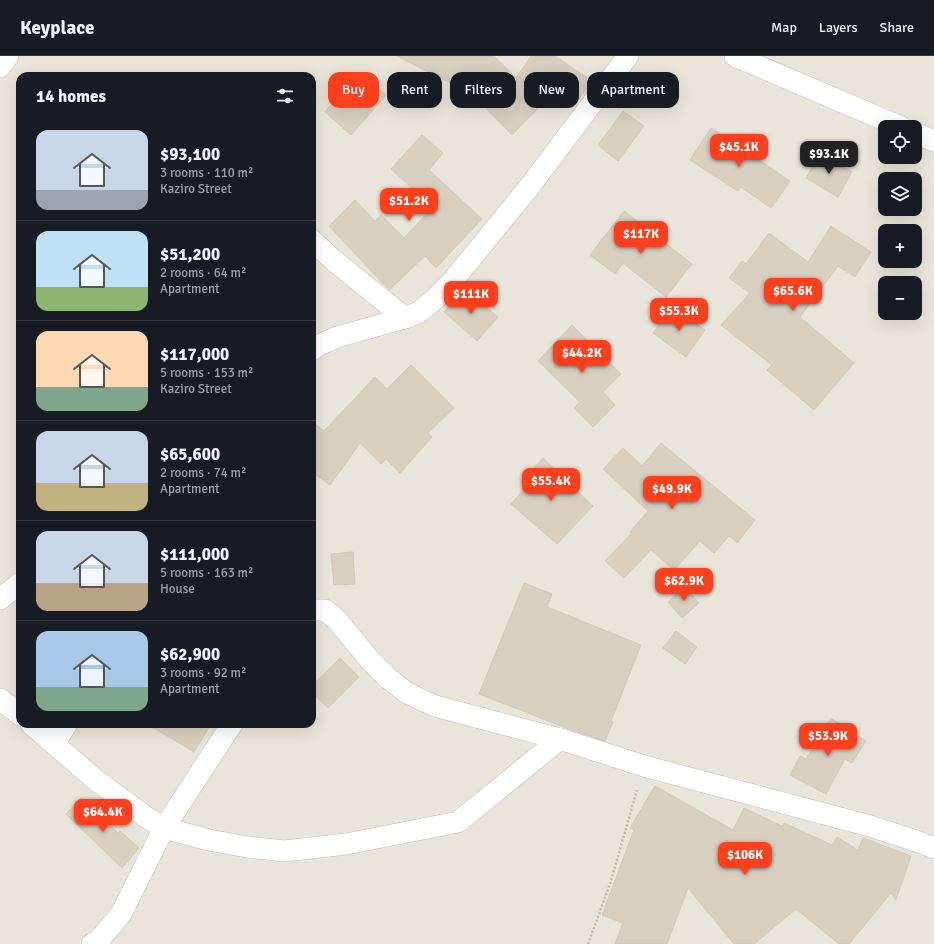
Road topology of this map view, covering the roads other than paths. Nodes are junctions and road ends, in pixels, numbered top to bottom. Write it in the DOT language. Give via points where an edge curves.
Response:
graph roads {
  1 [pos="4,56"];
  2 [pos="8,56"];
  3 [pos="628,56"];
  4 [pos="0,58"];
  5 [pos="745,58"];
  6 [pos="0,67"];
  7 [pos="885,120"];
  8 [pos="922,136"];
  9 [pos="934,141"];
  10 [pos="316,244"];
  11 [pos="405,318"];
  12 [pos="316,347"];
  13 [pos="16,587"];
  14 [pos="0,599"];
  15 [pos="316,610"];
  16 [pos="0,699"];
  17 [pos="16,712"];
  18 [pos="36,728"];
  19 [pos="65,728"];
  20 [pos="229,728"];
  21 [pos="560,739"];
  22 [pos="55,744"];
  23 [pos="164,828"];
  24 [pos="934,848"];
  25 [pos="92,944"];
  1 -- 4 [label="street"];
  2 -- 6 [label="street"];
  3 -- 11 [label="street" via="530,186 455,278 419,312"];
  5 -- 7 [label="street"];
  8 -- 9 [label="street"];
  10 -- 11 [label="street"];
  11 -- 12 [label="street" via="337,337"];
  13 -- 14 [label="street"];
  15 -- 21 [label="street" via="325,610 336,619 369,659 407,693 435,706"];
  16 -- 17 [label="street"];
  18 -- 22 [label="street"];
  19 -- 22 [label="street"];
  20 -- 23 [label="street"];
  21 -- 23 [label="street" via="458,822 346,844 285,851 208,840"];
  21 -- 24 [label="street" via="644,766 870,826"];
  22 -- 23 [label="street" via="97,781"];
  23 -- 25 [label="street" via="121,914 99,940"];
}
